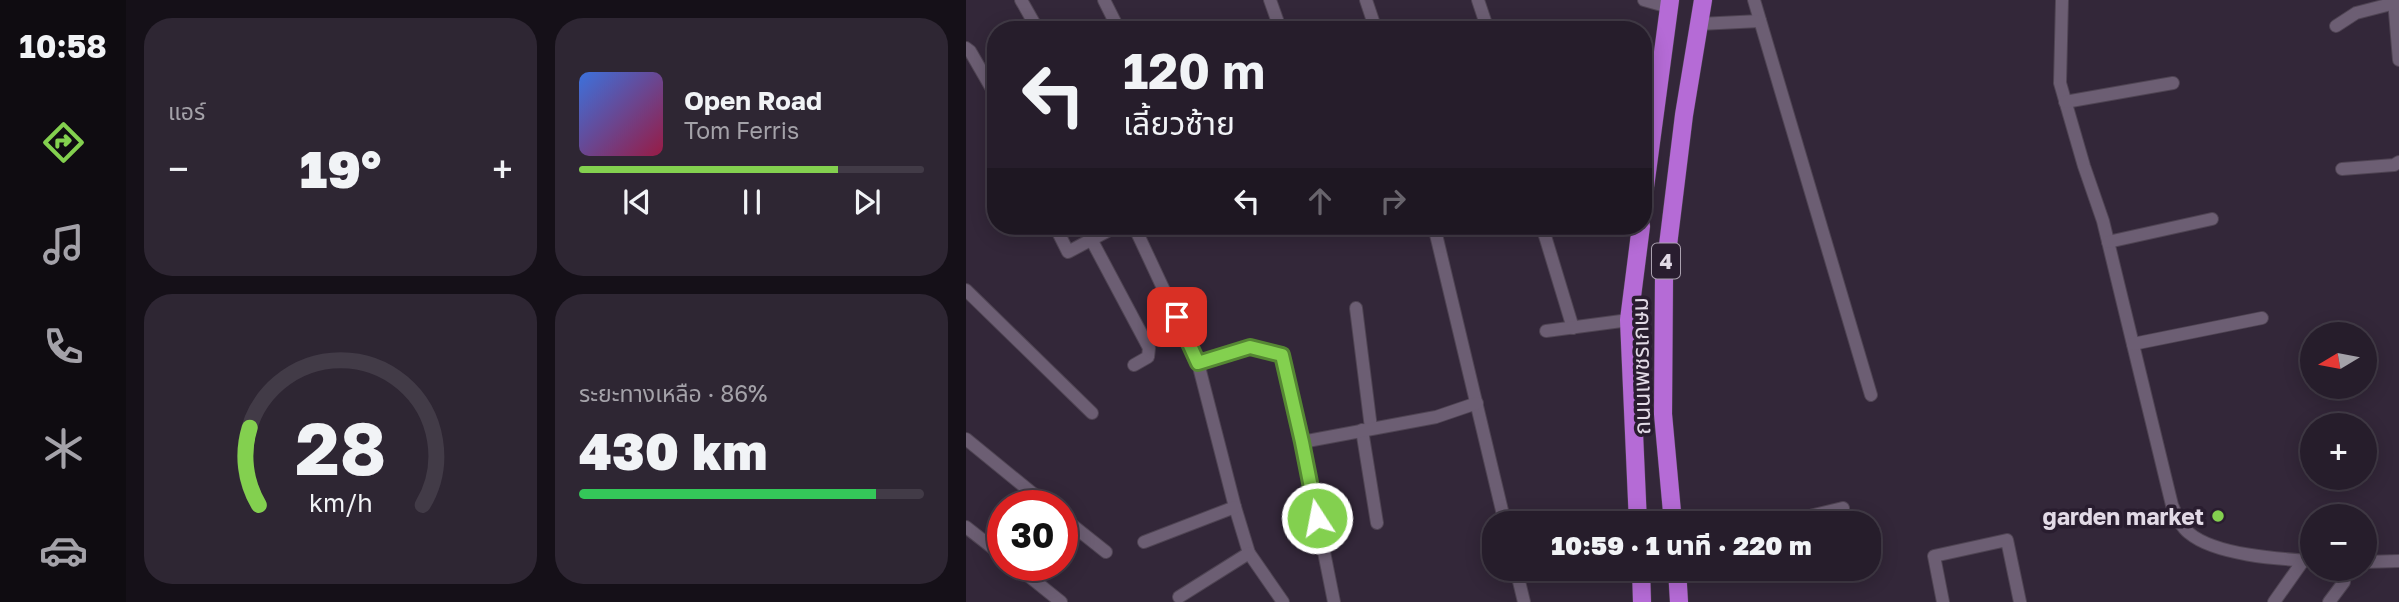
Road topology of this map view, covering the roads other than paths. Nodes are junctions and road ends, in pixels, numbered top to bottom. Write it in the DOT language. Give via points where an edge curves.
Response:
graph roads {
  1 [pos="1021,0"];
  2 [pos="1104,0"];
  3 [pos="1270,0"];
  4 [pos="1366,0"];
  5 [pos="1478,0"];
  6 [pos="1644,0"];
  7 [pos="1703,0"];
  8 [pos="1754,0"];
  9 [pos="2062,0"];
  10 [pos="2395,1"];
  11 [pos="1670,3"];
  12 [pos="1033,21"];
  13 [pos="1114,21"];
  14 [pos="1278,21"];
  15 [pos="1373,21"];
  16 [pos="1485,21"];
  17 [pos="1760,21"];
  18 [pos="1699,24"];
  19 [pos="2336,26"];
  20 [pos="966,48"];
  21 [pos="2399,60"];
  22 [pos="987,80"];
  23 [pos="2173,83"];
  24 [pos="2065,102"];
  25 [pos="1652,136"];
  26 [pos="2399,162"];
  27 [pos="2342,169"];
  28 [pos="2212,219"];
  29 [pos="1060,235"];
  30 [pos="1099,235"];
  31 [pos="1138,235"];
  32 [pos="1436,235"];
  33 [pos="1545,235"];
  34 [pos="1639,235"];
  35 [pos="1091,239"];
  36 [pos="2108,242"];
  37 [pos="966,290"];
  38 [pos="1356,308"];
  39 [pos="2262,318"];
  40 [pos="1629,320"];
  41 [pos="1573,328"];
  42 [pos="1546,331"];
  43 [pos="2133,344"];
  44 [pos="1198,363"];
  45 [pos="1134,365"];
  46 [pos="1871,395"];
  47 [pos="1477,403"];
  48 [pos="1092,413"];
  49 [pos="1367,429"];
  50 [pos="966,439"];
  51 [pos="1302,442"];
  52 [pos="1028,490"];
  53 [pos="1235,507"];
  54 [pos="1843,508"];
  55 [pos="1502,511"];
  56 [pos="1637,511"];
  57 [pos="1672,511"];
  58 [pos="1831,511"];
  59 [pos="1377,523"];
  60 [pos="966,527"];
  61 [pos="1078,530"];
  62 [pos="1144,542"];
  63 [pos="987,543"];
  64 [pos="1106,552"];
  65 [pos="1249,553"];
  66 [pos="2300,560"];
  67 [pos="2399,561"];
  68 [pos="2377,562"];
  69 [pos="2300,570"];
  70 [pos="1035,581"];
  71 [pos="1519,581"];
  72 [pos="1641,581"];
  73 [pos="1678,581"];
  74 [pos="2344,581"];
  75 [pos="1179,597"];
  76 [pos="1061,602"];
  77 [pos="1283,602"];
  78 [pos="1334,602"];
  79 [pos="1524,602"];
  80 [pos="1642,602"];
  81 [pos="1679,602"];
  82 [pos="1943,602"];
  83 [pos="2020,602"];
  84 [pos="2274,602"];
  85 [pos="2329,602"];
  1 -- 12 [label="street"];
  2 -- 13 [label="street"];
  3 -- 14 [label="street"];
  4 -- 15 [label="street"];
  5 -- 16 [label="street"];
  6 -- 11 [label="street"];
  7 -- 18 [label="highway, ถนนเพชรเกษม / 4"];
  8 -- 17 [label="street"];
  9 -- 24 [label="street" via="2060,83"];
  10 -- 19 [label="street" via="2356,13"];
  10 -- 21 [label="street"];
  11 -- 25 [label="highway"];
  17 -- 18 [label="street"];
  17 -- 46 [label="street"];
  18 -- 57 [label="highway, ถนนเพชรเกษม / 4" via="1664,278 1663,414"];
  20 -- 22 [label="street"];
  23 -- 24 [label="street"];
  24 -- 36 [label="street"];
  26 -- 27 [label="street"];
  28 -- 36 [label="street"];
  29 -- 35 [label="street" via="1068,252"];
  30 -- 35 [label="street"];
  31 -- 44 [label="street"];
  32 -- 47 [label="street"];
  33 -- 41 [label="street"];
  34 -- 40 [label="highway, ถนนเพชรเกษม / 4"];
  35 -- 45 [label="street" via="1149,348 1148,357"];
  36 -- 43 [label="street"];
  37 -- 48 [label="street"];
  38 -- 49 [label="street"];
  39 -- 43 [label="street"];
  40 -- 41 [label="street"];
  40 -- 56 [label="highway, ถนนเพชรเกษม / 4"];
  41 -- 42 [label="street"];
  43 -- 66 [label="street" via="2172,505 2188,532 2252,557"];
  44 -- 51 [label="street" via="1250,347 1282,355"];
  44 -- 53 [label="street"];
  47 -- 49 [label="street" via="1436,417"];
  47 -- 55 [label="street"];
  49 -- 51 [label="street"];
  49 -- 59 [label="street"];
  50 -- 52 [label="street"];
  51 -- 78 [label="street"];
  53 -- 62 [label="street"];
  53 -- 65 [label="street"];
  54 -- 58 [label="street"];
  60 -- 63 [label="street"];
  61 -- 64 [label="street"];
  65 -- 75 [label="street"];
  65 -- 77 [label="street"];
  67 -- 68 [label="street"];
  69 -- 84 [label="street"];
  70 -- 76 [label="street"];
  71 -- 79 [label="street"];
  72 -- 80 [label="highway"];
  73 -- 81 [label="highway"];
  74 -- 85 [label="street"];
  82 -- 83 [label="street" via="1934,556 2007,540"];
}
